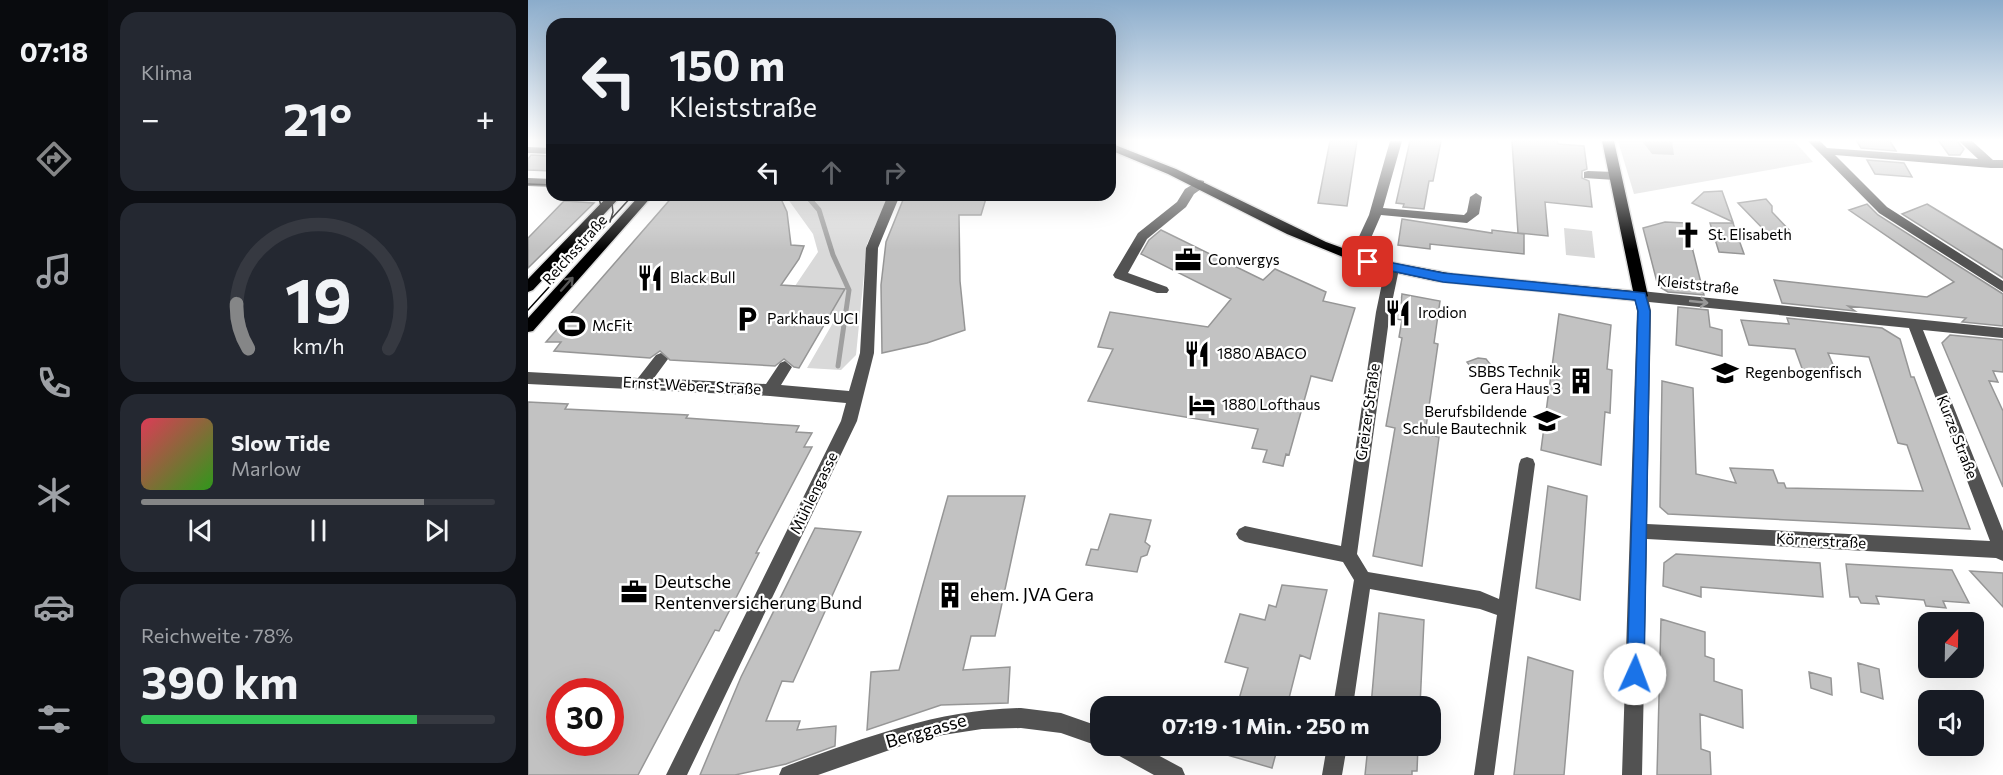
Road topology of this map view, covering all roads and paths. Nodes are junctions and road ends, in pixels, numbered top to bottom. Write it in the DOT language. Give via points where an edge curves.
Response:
graph roads {
  1 [pos="1186,177"];
  2 [pos="1386,177"];
  3 [pos="1615,177"];
  4 [pos="1850,177"];
  5 [pos="528,182"];
  6 [pos="546,183"];
  7 [pos="1200,184"];
  8 [pos="1476,197"];
  9 [pos="610,201"];
  10 [pos="642,201"];
  11 [pos="892,201"];
  12 [pos="1376,212"];
  13 [pos="1356,258"];
  14 [pos="1392,269"];
  15 [pos="528,287"];
  16 [pos="2003,287"];
  17 [pos="1162,290"];
  18 [pos="1641,296"];
  19 [pos="1914,324"];
  20 [pos="528,327"];
  21 [pos="2003,333"];
  22 [pos="661,359"];
  23 [pos="784,367"];
  24 [pos="528,378"];
  25 [pos="642,384"];
  26 [pos="770,390"];
  27 [pos="856,398"];
  28 [pos="1527,464"];
  29 [pos="1640,531"];
  30 [pos="1245,534"];
  31 [pos="2002,551"];
  32 [pos="1348,555"];
  33 [pos="1363,579"];
  34 [pos="1507,610"];
  35 [pos="1345,696"];
  36 [pos="1090,733"];
  37 [pos="1140,756"];
  38 [pos="1335,756"];
  39 [pos="676,775"];
  40 [pos="789,775"];
  41 [pos="1175,775"];
  42 [pos="1332,775"];
  43 [pos="1484,775"];
  44 [pos="1632,775"];
  1 -- 7 [label="main road, Kleiststraße"];
  2 -- 12 [label="street"];
  3 -- 18 [label="main road"];
  4 -- 16 [label="street" via="1883,210"];
  5 -- 6 [label="street"];
  7 -- 13 [label="main road, Kleiststraße" via="1266,220"];
  7 -- 17 [label="street" via="1142,236 1120,275"];
  8 -- 12 [label="street" via="1473,214 1467,219"];
  9 -- 15 [label="main road, Reichsstraße"];
  20 -- 10 [label="main road, Reichsstraße, one-way"];
  11 -- 27 [label="street, Mühlengasse" via="872,248 867,353"];
  12 -- 13 [label="street"];
  13 -- 14 [label="main road, Kleiststraße"];
  14 -- 18 [label="main road, Kleiststraße" via="1535,288"];
  14 -- 32 [label="street, Greizer Straße"];
  18 -- 19 [label="street, Kleiststraße, one-way"];
  18 -- 29 [label="street" via="1644,311"];
  19 -- 21 [label="street, Kleiststraße"];
  19 -- 31 [label="street, Kurze Straße"];
  22 -- 25 [label="street"];
  23 -- 26 [label="street"];
  24 -- 25 [label="street, Ernst-Weber-Straße"];
  25 -- 26 [label="street, Ernst-Weber-Straße"];
  26 -- 27 [label="street, Ernst-Weber-Straße"];
  27 -- 39 [label="street, Mühlengasse" via="849,421"];
  28 -- 34 [label="street"];
  29 -- 31 [label="street, Körnerstraße"];
  29 -- 44 [label="street"];
  30 -- 32 [label="street"];
  32 -- 33 [label="street"];
  33 -- 34 [label="street" via="1480,600"];
  33 -- 35 [label="street"];
  34 -- 43 [label="street"];
  36 -- 40 [label="street, Berggasse" via="1063,724 996,716 970,718"];
  37 -- 41 [label="street"];
  38 -- 42 [label="street"];
}
